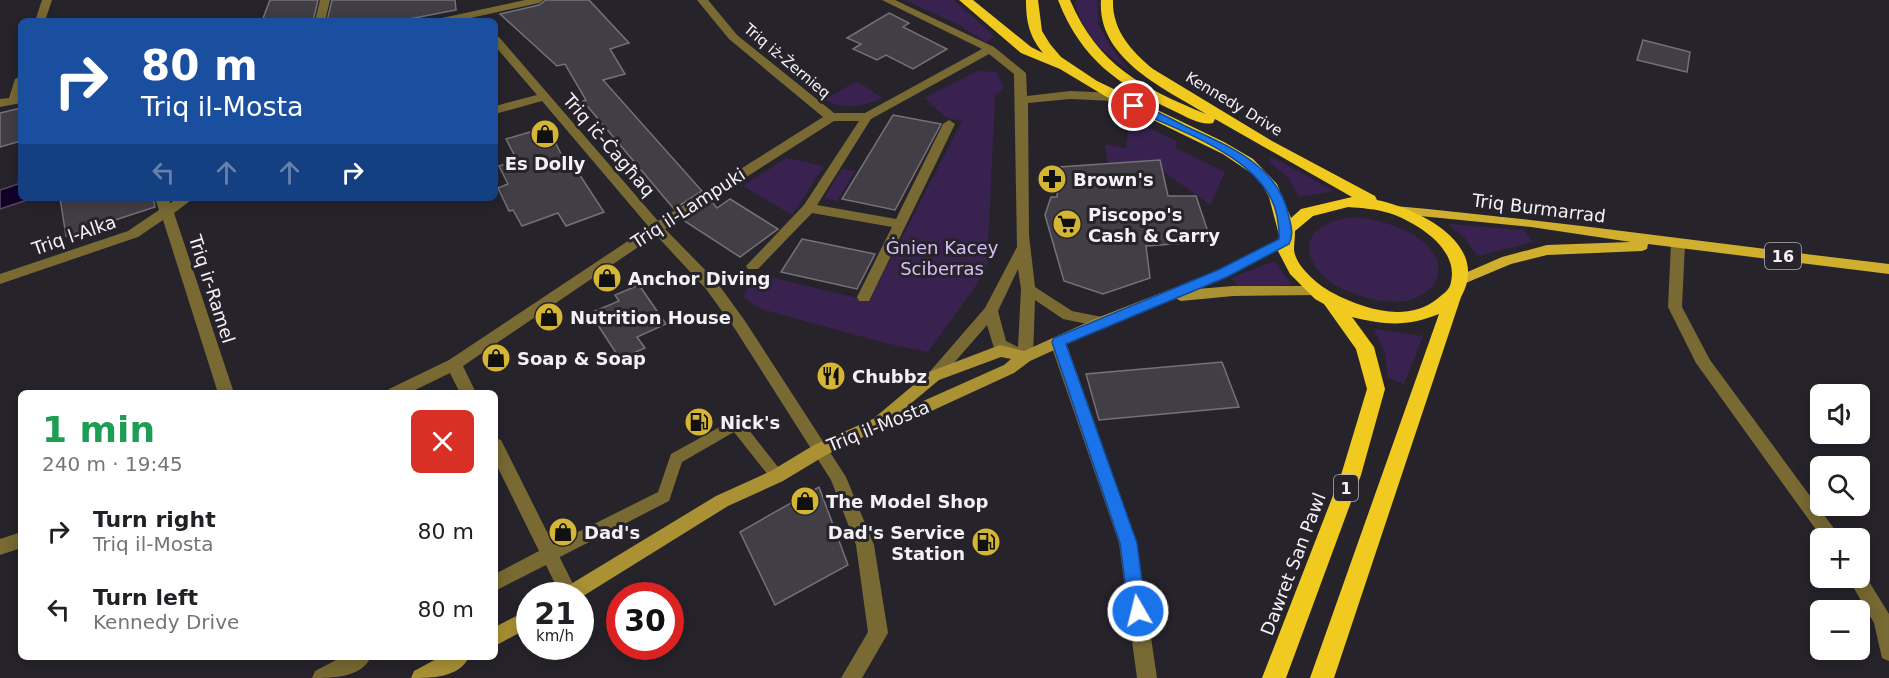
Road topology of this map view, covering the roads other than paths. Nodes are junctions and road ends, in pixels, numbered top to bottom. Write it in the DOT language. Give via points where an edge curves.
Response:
graph roads {
  1 [pos="46,0"];
  2 [pos="325,0"];
  3 [pos="539,0"];
  4 [pos="702,0"];
  5 [pos="887,0"];
  6 [pos="965,0"];
  7 [pos="1032,0"];
  8 [pos="1064,0"];
  9 [pos="1107,0"];
  10 [pos="41,18"];
  11 [pos="321,18"];
  12 [pos="478,18"];
  13 [pos="498,43"];
  14 [pos="990,49"];
  15 [pos="1068,70"];
  16 [pos="544,97"];
  17 [pos="1115,97"];
  18 [pos="18,100"];
  19 [pos="1023,100"];
  20 [pos="0,103"];
  21 [pos="498,109"];
  22 [pos="831,117"];
  23 [pos="867,117"];
  24 [pos="950,124"];
  25 [pos="1265,144"];
  26 [pos="164,205"];
  27 [pos="1387,207"];
  28 [pos="809,208"];
  29 [pos="898,224"];
  30 [pos="657,228"];
  31 [pos="1285,237"];
  32 [pos="1677,244"];
  33 [pos="1022,250"];
  34 [pos="753,266"];
  35 [pos="1889,269"];
  36 [pos="0,279"];
  37 [pos="1028,289"];
  38 [pos="1457,289"];
  39 [pos="1314,291"];
  40 [pos="864,297"];
  41 [pos="1169,297"];
  42 [pos="1332,302"];
  43 [pos="991,310"];
  44 [pos="1102,322"];
  45 [pos="1058,342"];
  46 [pos="1025,357"];
  47 [pos="454,364"];
  48 [pos="934,376"];
  49 [pos="225,390"];
  50 [pos="401,390"];
  51 [pos="467,390"];
  52 [pos="876,423"];
  53 [pos="820,450"];
  54 [pos="498,451"];
  55 [pos="777,476"];
  56 [pos="1825,528"];
  57 [pos="18,541"];
  58 [pos="0,547"];
  59 [pos="550,554"];
  60 [pos="498,581"];
  61 [pos="563,582"];
  62 [pos="590,582"];
  63 [pos="1863,588"];
  64 [pos="516,625"];
  65 [pos="498,635"];
  66 [pos="1889,652"];
  67 [pos="355,660"];
  68 [pos="454,660"];
  69 [pos="322,678"];
  70 [pos="422,678"];
  71 [pos="851,678"];
  72 [pos="1147,678"];
  73 [pos="1274,678"];
  74 [pos="1322,678"];
  1 -- 10 [label="street"];
  2 -- 11 [label="street"];
  3 -- 12 [label="street"];
  4 -- 22 [label="street, Triq iż-Żernieq" via="734,38"];
  5 -- 14 [label="street"];
  6 -- 15 [label="highway" via="1026,50"];
  7 -- 15 [label="highway, 1" via="1033,24 1040,41"];
  8 -- 25 [label="highway" via="1084,43 1139,89"];
  9 -- 25 [label="highway, Kennedy Drive" via="1110,23 1131,57 1149,73"];
  13 -- 16 [label="street, Triq iċ-Ċagħaq"];
  14 -- 19 [label="street" via="1020,73"];
  14 -- 23 [label="street"];
  15 -- 17 [label="highway, 1"];
  16 -- 21 [label="street"];
  16 -- 30 [label="street, Triq iċ-Ċagħaq"];
  17 -- 19 [label="street" via="1070,95"];
  17 -- 31 [label="highway, 1" via="1229,150 1249,164 1275,193"];
  18 -- 20 [label="street"];
  19 -- 33 [label="street"];
  22 -- 23 [label="street"];
  22 -- 30 [label="street, Triq il-Lampuki"];
  23 -- 28 [label="street"];
  24 -- 29 [label="street"];
  25 -- 27 [label="highway, Kennedy Drive"];
  26 -- 36 [label="street, Triq l-Alka" via="133,234"];
  26 -- 49 [label="street, Triq ir-Ramel"];
  27 -- 31 [label="highway" via="1348,202 1326,204 1294,220"];
  27 -- 32 [label="main road, Triq Burmarrad / 16"];
  27 -- 38 [label="highway" via="1417,219 1451,247 1460,264"];
  28 -- 29 [label="street"];
  28 -- 34 [label="street"];
  29 -- 40 [label="street"];
  30 -- 47 [label="street, Triq il-Lampuki"];
  30 -- 53 [label="street, Triq iċ-Ċagħaq" via="711,285"];
  31 -- 39 [label="highway, 1" via="1289,263"];
  31 -- 41 [label="street, Triq il-Mosta" via="1222,274"];
  32 -- 35 [label="main road, Triq Burmarrad / 16"];
  32 -- 38 [label="main road, Triq Burmarrad / 16" via="1547,250 1507,260"];
  32 -- 56 [label="street" via="1675,307 1704,363"];
  33 -- 37 [label="street"];
  33 -- 43 [label="street"];
  37 -- 44 [label="street" via="1068,315"];
  37 -- 46 [label="street"];
  38 -- 42 [label="highway, 1" via="1438,310 1415,317 1387,318"];
  38 -- 74 [label="highway, 1"];
  39 -- 41 [label="street, Triq il-Mosta" via="1233,291"];
  39 -- 42 [label="highway, 1"];
  41 -- 44 [label="street, Triq il-Mosta"];
  42 -- 73 [label="highway, Dawret San Pawl / 1" via="1365,347 1376,389 1351,475"];
  43 -- 46 [label="street" via="999,344"];
  43 -- 48 [label="street"];
  44 -- 45 [label="street, Triq il-Mosta"];
  45 -- 46 [label="street, Triq il-Mosta"];
  45 -- 72 [label="street" via="1128,543"];
  46 -- 48 [label="street" via="1000,351"];
  46 -- 52 [label="street, Triq il-Mosta" via="1009,369 918,411"];
  47 -- 50 [label="street, Triq il-Lampuki"];
  47 -- 51 [label="street"];
  48 -- 52 [label="street"];
  52 -- 53 [label="street, Triq il-Mosta"];
  53 -- 55 [label="street, Triq il-Mosta"];
  53 -- 71 [label="street, Triq iċ-Ċagħaq" via="838,477 865,545 878,633"];
  54 -- 59 [label="street"];
  55 -- 59 [label="lane" via="736,424 676,458 664,496"];
  55 -- 62 [label="street, Triq il-Mosta" via="722,501"];
  57 -- 58 [label="street"];
  59 -- 60 [label="street"];
  59 -- 61 [label="street"];
  63 -- 66 [label="street" via="1883,621"];
  64 -- 65 [label="street"];
  67 -- 69 [label="street"];
  68 -- 70 [label="street"];
}
